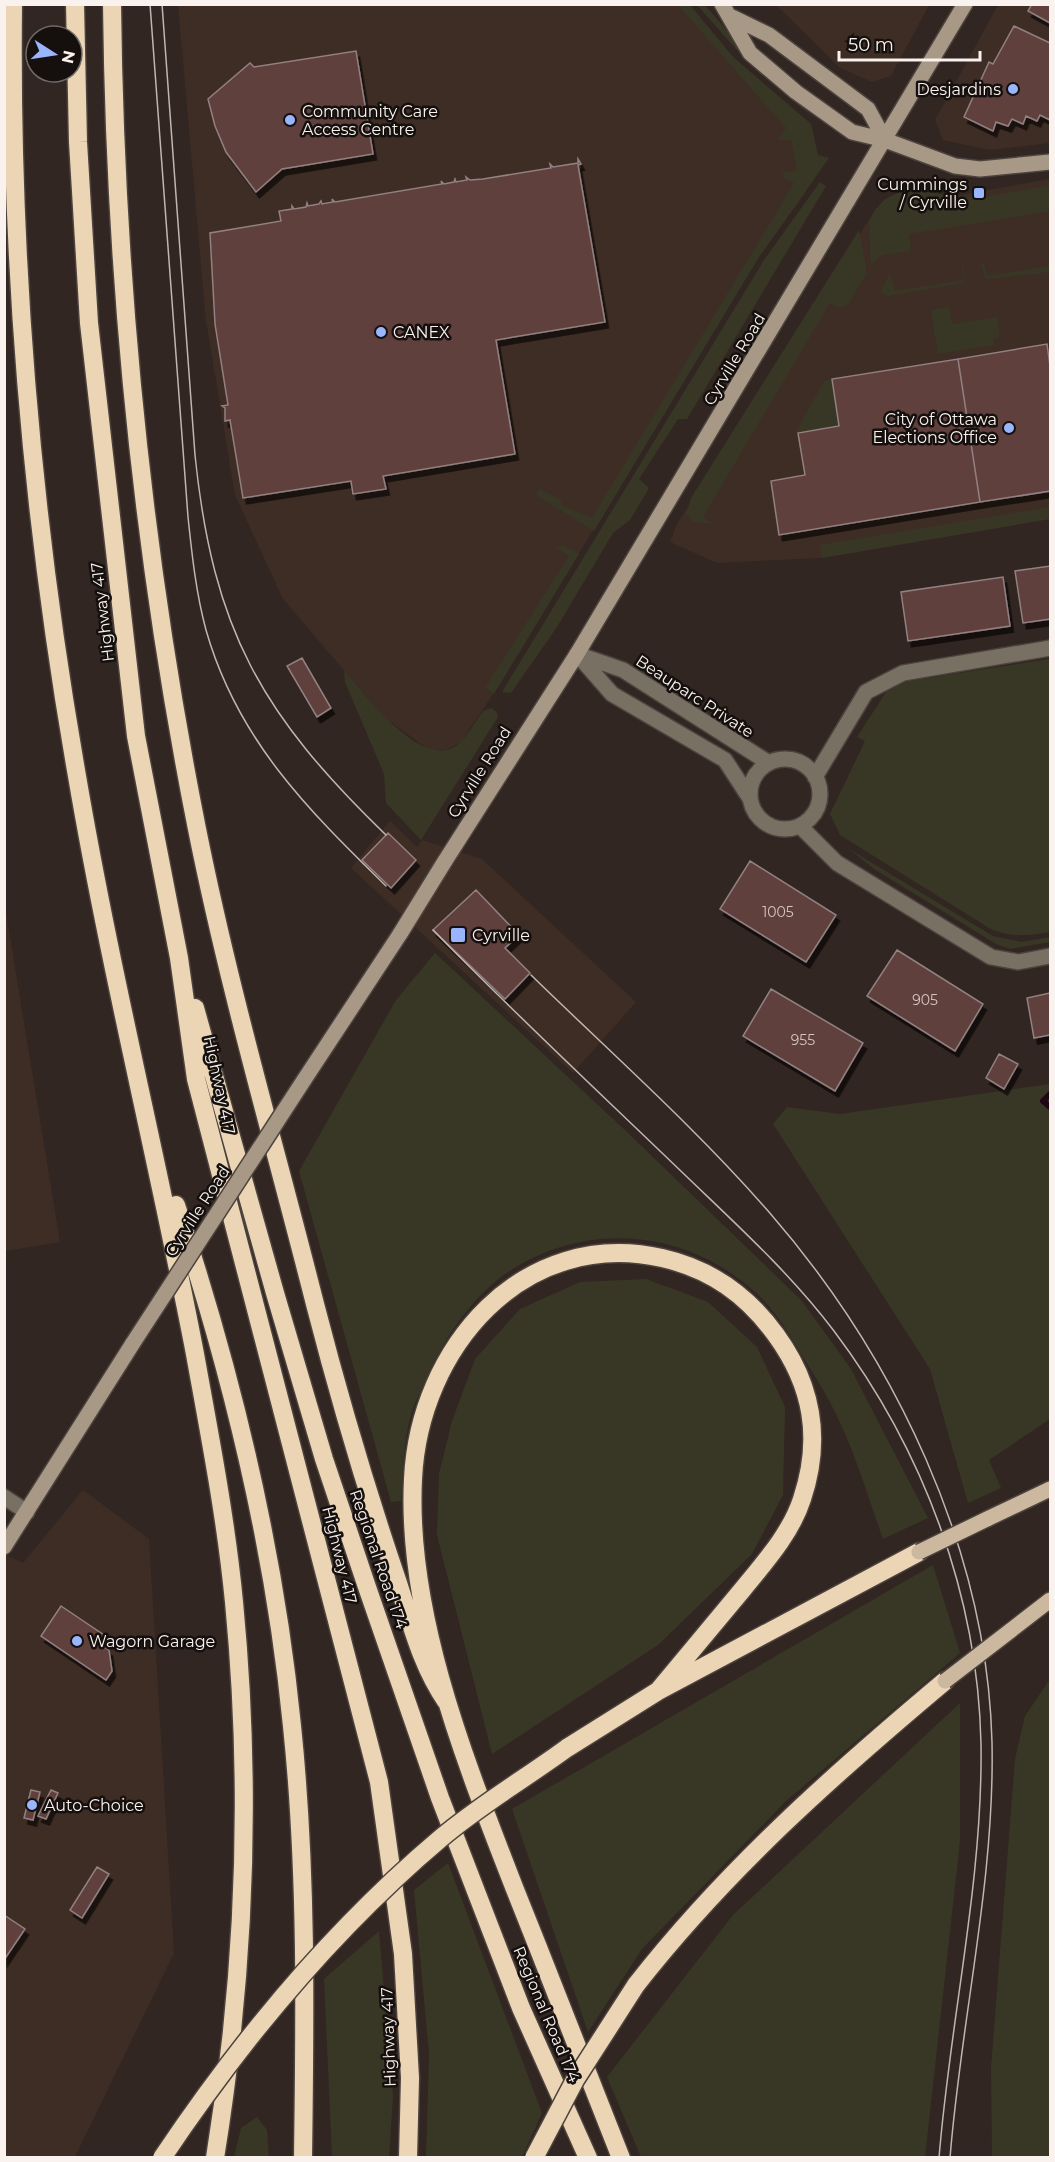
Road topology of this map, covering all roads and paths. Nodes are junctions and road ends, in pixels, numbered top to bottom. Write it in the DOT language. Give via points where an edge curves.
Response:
graph roads {
  1 [pos="13,4"];
  2 [pos="75,4"];
  3 [pos="112,4"];
  4 [pos="965,4"];
  5 [pos="727,11"];
  6 [pos="885,140"];
  7 [pos="1050,162"];
  8 [pos="4,164"];
  9 [pos="16,232"];
  10 [pos="1050,648"];
  11 [pos="577,654"];
  12 [pos="769,763"];
  13 [pos="815,777"];
  14 [pos="749,797"];
  15 [pos="800,826"];
  16 [pos="1050,957"];
  17 [pos="179,958"];
  18 [pos="148,1121"];
  19 [pos="1050,1489"];
  20 [pos="4,1497"];
  21 [pos="27,1512"];
  22 [pos="4,1546"];
  23 [pos="919,1552"];
  24 [pos="1050,1600"];
  25 [pos="945,1681"];
  26 [pos="658,1690"];
  27 [pos="446,1701"];
  28 [pos="162,2157"];
  29 [pos="215,2157"];
  30 [pos="303,2157"];
  31 [pos="408,2157"];
  32 [pos="534,2157"];
  33 [pos="588,2157"];
  34 [pos="621,2157"];
  1 -- 9 [label="highway"];
  2 -- 17 [label="highway, Highway 417" via="78,142 89,323 108,500 136,736"];
  3 -- 27 [label="highway" via="113,121 127,340 143,497 197,831 334,1374 380,1530 430,1678"];
  4 -- 6 [label="main road, Cyrville Road"];
  5 -- 6 [label="main road" via="769,35 868,109"];
  5 -- 6 [label="main road" via="750,53 796,92 852,132"];
  6 -- 7 [label="main road" via="955,166 980,170"];
  6 -- 11 [label="main road, Cyrville Road"];
  8 -- 9 [label="highway"];
  9 -- 18 [label="highway" via="45,580 104,924"];
  10 -- 13 [label="street" via="903,673 866,692"];
  11 -- 12 [label="street, Beauparc Private" via="623,670"];
  11 -- 14 [label="street" via="612,694 725,760"];
  11 -- 21 [label="main road, Cyrville Road, bridge"];
  12 -- 13 [label="street" via="782,759 796,761"];
  12 -- 14 [label="street" via="758,771"];
  13 -- 15 [label="street" via="820,792 818,805"];
  14 -- 15 [label="street" via="753,810 767,824 787,830"];
  15 -- 16 [label="street" via="837,863 991,957 1018,962"];
  17 -- 31 [label="highway, Highway 417" via="196,1079 379,1782 403,1954 410,2078"];
  17 -- 33 [label="highway, Regional Road 174" via="321,1449 367,1587 440,1798 500,1953"];
  18 -- 29 [label="highway" via="218,1483 234,1603 243,1720 241,1924 234,2018"];
  18 -- 30 [label="highway" via="209,1305 267,1554 287,1680 302,1897"];
  19 -- 23 [label="main road, bridge"];
  20 -- 21 [label="street"];
  21 -- 22 [label="main road, Cyrville Road"];
  23 -- 26 [label="highway"];
  24 -- 25 [label="main road, bridge"];
  25 -- 32 [label="highway, bridge" via="753,1852 691,1917 636,1985 575,2080"];
  26 -- 27 [label="highway" via="787,1532 808,1477 812,1422 800,1371 766,1321 736,1291 677,1262 611,1252 551,1266 511,1286 494,1300 462,1336 428,1404 415,1454 413,1506 421,1587"];
  26 -- 28 [label="highway, bridge" via="567,1748 443,1837 369,1903 239,2050"];
  27 -- 34 [label="highway" via="495,1838"];
}
